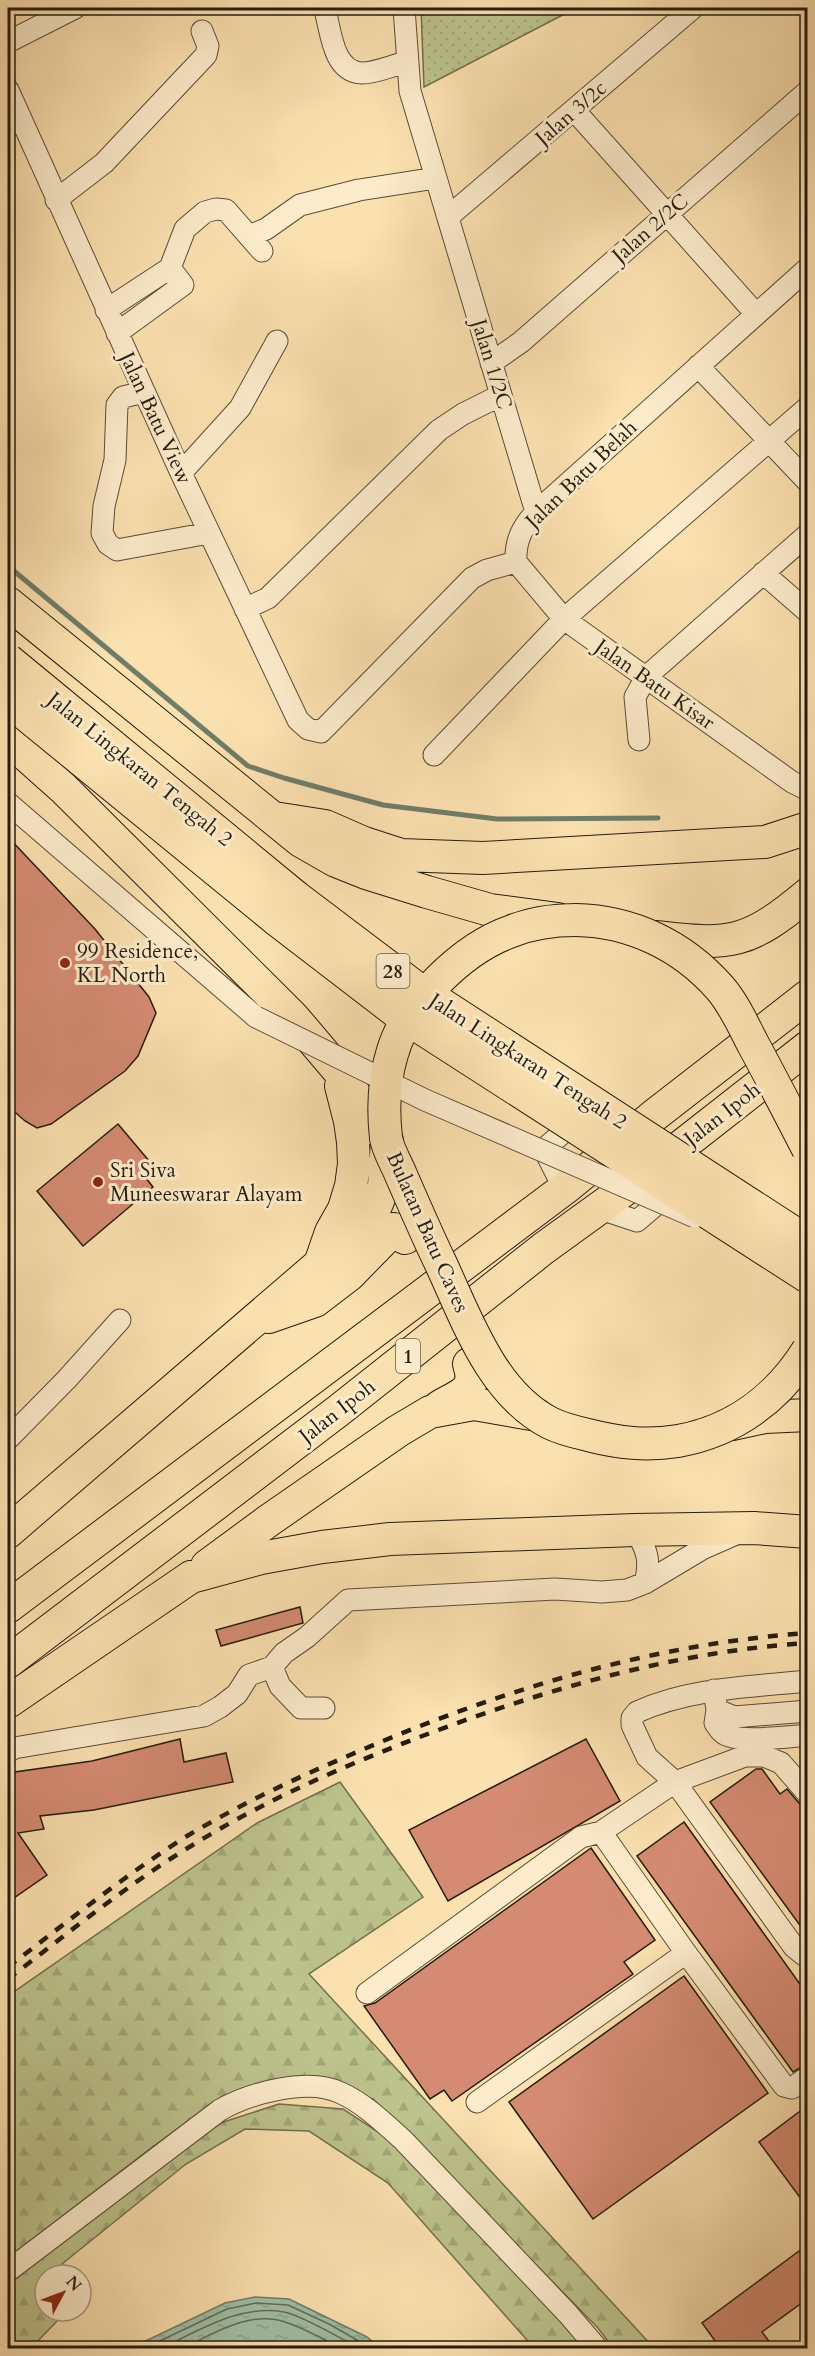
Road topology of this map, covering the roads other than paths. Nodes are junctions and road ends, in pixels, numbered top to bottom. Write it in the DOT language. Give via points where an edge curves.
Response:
graph roads {
  1 [pos="75,8"];
  2 [pos="328,8"];
  3 [pos="404,8"];
  4 [pos="693,8"];
  5 [pos="202,30"];
  6 [pos="8,42"];
  7 [pos="407,62"];
  8 [pos="8,90"];
  9 [pos="807,92"];
  10 [pos="574,110"];
  11 [pos="436,178"];
  12 [pos="56,200"];
  13 [pos="666,213"];
  14 [pos="448,217"];
  15 [pos="170,268"];
  16 [pos="807,268"];
  17 [pos="106,310"];
  18 [pos="756,314"];
  19 [pos="117,333"];
  20 [pos="277,341"];
  21 [pos="491,363"];
  22 [pos="698,366"];
  23 [pos="144,392"];
  24 [pos="501,395"];
  25 [pos="807,407"];
  26 [pos="767,442"];
  27 [pos="181,473"];
  28 [pos="807,482"];
  29 [pos="536,512"];
  30 [pos="209,532"];
  31 [pos="807,534"];
  32 [pos="516,562"];
  33 [pos="763,573"];
  34 [pos="8,603"];
  35 [pos="245,609"];
  36 [pos="807,612"];
  37 [pos="564,619"];
  38 [pos="8,660"];
  39 [pos="646,677"];
  40 [pos="8,700"];
  41 [pos="8,739"];
  42 [pos="639,740"];
  43 [pos="434,755"];
  44 [pos="807,790"];
  45 [pos="8,803"];
  46 [pos="273,818"];
  47 [pos="807,828"];
  48 [pos="807,894"];
  49 [pos="571,920"];
  50 [pos="655,937"];
  51 [pos="807,996"];
  52 [pos="807,1047"];
  53 [pos="338,1070"];
  54 [pos="656,1114"];
  55 [pos="387,1142"];
  56 [pos="807,1149"];
  57 [pos="564,1189"];
  58 [pos="752,1242"];
  59 [pos="807,1242"];
  60 [pos="320,1264"];
  61 [pos="807,1277"];
  62 [pos="120,1320"];
  63 [pos="252,1323"];
  64 [pos="807,1350"];
  65 [pos="430,1412"];
  66 [pos="807,1414"];
  67 [pos="537,1415"];
  68 [pos="732,1424"];
  69 [pos="8,1439"];
  70 [pos="754,1528"];
  71 [pos="635,1530"];
  72 [pos="8,1532"];
  73 [pos="807,1532"];
  74 [pos="192,1577"];
  75 [pos="645,1583"];
  76 [pos="8,1607"];
  77 [pos="8,1662"];
  78 [pos="272,1667"];
  79 [pos="807,1681"];
  80 [pos="719,1696"];
  81 [pos="8,1702"];
  82 [pos="324,1708"];
  83 [pos="807,1710"];
  84 [pos="807,1735"];
  85 [pos="8,1752"];
  86 [pos="675,1782"];
  87 [pos="807,1794"];
  88 [pos="601,1832"];
  89 [pos="686,1953"];
  90 [pos="807,1954"];
  91 [pos="367,1993"];
  92 [pos="807,2077"];
  93 [pos="477,2102"];
  94 [pos="8,2271"];
  95 [pos="597,2349"];
  1 -- 6 [label="street"];
  2 -- 7 [label="street" via="326,14 338,58 350,70 362,73"];
  3 -- 7 [label="street, Jalan 1/2C"];
  4 -- 10 [label="street, Jalan 3/2c"];
  5 -- 12 [label="street" via="208,46 206,56 112,155"];
  7 -- 11 [label="street, Jalan 1/2C" via="410,91"];
  8 -- 12 [label="street, Jalan Batu View"];
  9 -- 13 [label="street, Jalan 2/2C"];
  10 -- 13 [label="street"];
  10 -- 14 [label="street, Jalan 3/2c"];
  11 -- 14 [label="street, Jalan 1/2C"];
  11 -- 15 [label="street" via="359,190 300,205 266,228 255,243 226,210 205,212 185,229"];
  12 -- 17 [label="street, Jalan Batu View"];
  13 -- 18 [label="street"];
  13 -- 21 [label="street, Jalan 2/2C" via="521,342"];
  14 -- 21 [label="street, Jalan 1/2C"];
  15 -- 17 [label="street"];
  15 -- 19 [label="street" via="183,285"];
  16 -- 18 [label="street, Jalan Batu Belah"];
  17 -- 19 [label="street, Jalan Batu View"];
  18 -- 22 [label="street, Jalan Batu Belah"];
  19 -- 23 [label="street, Jalan Batu View"];
  20 -- 27 [label="street" via="240,408"];
  21 -- 24 [label="street, Jalan 1/2C"];
  22 -- 26 [label="street"];
  22 -- 29 [label="street, Jalan Batu Belah"];
  23 -- 27 [label="street, Jalan Batu View"];
  23 -- 30 [label="street" via="123,397 117,405 115,460 102,533 117,550"];
  24 -- 29 [label="street, Jalan 1/2C"];
  24 -- 35 [label="street" via="439,429 268,598"];
  25 -- 26 [label="street"];
  26 -- 28 [label="street"];
  26 -- 37 [label="street"];
  27 -- 30 [label="street, Jalan Batu View"];
  29 -- 32 [label="street, Jalan Batu Belah" via="517,539"];
  30 -- 35 [label="street, Jalan Batu View"];
  31 -- 33 [label="street"];
  32 -- 35 [label="street, Jalan Batu View" via="472,578 321,732 308,729 298,720"];
  32 -- 37 [label="street, Jalan Batu Kisar"];
  33 -- 36 [label="street"];
  33 -- 39 [label="street"];
  34 -- 46 [label="highway"];
  37 -- 39 [label="street, Jalan Batu Kisar"];
  37 -- 43 [label="street"];
  38 -- 59 [label="highway, Jalan Lingkaran Tengah 2 / 28, bridge" via="296,897 415,987"];
  39 -- 42 [label="street" via="635,698"];
  39 -- 44 [label="street, Jalan Batu Kisar"];
  40 -- 58 [label="highway, Jalan Lingkaran Tengah 2 / 28, bridge" via="276,920 398,1013"];
  41 -- 53 [label="highway" via="134,857 293,1017"];
  45 -- 58 [label="street, bridge" via="256,1017 425,1100"];
  46 -- 47 [label="highway" via="325,826 401,855 443,858 765,842"];
  46 -- 49 [label="highway" via="301,841 366,873 490,910"];
  48 -- 50 [label="highway" via="773,922 732,940 699,942"];
  49 -- 50 [label="highway, Bulatan Batu Caves, bridge" via="612,923"];
  49 -- 55 [label="highway, Bulatan Batu Caves, bridge" via="528,926 495,938 465,957 423,998 392,1051 387,1074"];
  50 -- 56 [label="highway, Bulatan Batu Caves, bridge" via="692,962 721,989"];
  51 -- 54 [label="highway, Jalan Ipoh / 1"];
  52 -- 77 [label="highway, Jalan Ipoh / 1"];
  53 -- 55 [label="highway"];
  53 -- 60 [label="highway" via="350,1121 354,1164 345,1209 331,1232"];
  54 -- 57 [label="highway, Jalan Ipoh / 1"];
  54 -- 57 [label="street" via="598,1103 544,1149"];
  55 -- 60 [label="highway" via="384,1186 373,1213 350,1245"];
  55 -- 67 [label="highway, Bulatan Batu Caves, bridge" via="484,1355 494,1373"];
  57 -- 76 [label="highway, Jalan Ipoh / 1"];
  58 -- 61 [label="highway, Jalan Lingkaran Tengah 2 / 28, bridge"];
  60 -- 63 [label="highway"];
  62 -- 69 [label="street"];
  63 -- 65 [label="highway" via="315,1301 349,1275 394,1229 401,1231 473,1379 471,1386"];
  63 -- 72 [label="highway"];
  64 -- 68 [label="highway, Bulatan Batu Caves, bridge" via="777,1389"];
  65 -- 67 [label="highway" via="474,1404"];
  65 -- 74 [label="highway" via="314,1488"];
  66 -- 68 [label="highway"];
  67 -- 68 [label="highway, Bulatan Batu Caves, bridge" via="566,1429 637,1445 696,1438"];
  70 -- 71 [label="highway"];
  70 -- 73 [label="highway"];
  70 -- 75 [label="street" via="702,1549"];
  71 -- 74 [label="highway" via="390,1539 282,1554"];
  71 -- 75 [label="street" via="649,1555"];
  74 -- 81 [label="highway"];
  75 -- 78 [label="street" via="627,1590 602,1592 555,1589 348,1600"];
  78 -- 82 [label="street" via="280,1686 301,1708"];
  78 -- 85 [label="street" via="249,1675 237,1694 204,1716"];
  79 -- 80 [label="street"];
  80 -- 83 [label="street" via="734,1717"];
  80 -- 84 [label="street" via="715,1723 729,1736"];
  80 -- 86 [label="street" via="649,1707 632,1718 647,1757"];
  86 -- 87 [label="street" via="745,1756 764,1756 780,1764"];
  86 -- 88 [label="street"];
  86 -- 90 [label="street" via="794,1947"];
  88 -- 89 [label="street"];
  88 -- 91 [label="street" via="581,1837"];
  89 -- 92 [label="street" via="784,2086 792,2088"];
  89 -- 93 [label="street"];
  94 -- 95 [label="street" via="220,2110 260,2093 326,2088 359,2103 404,2141"];
}
